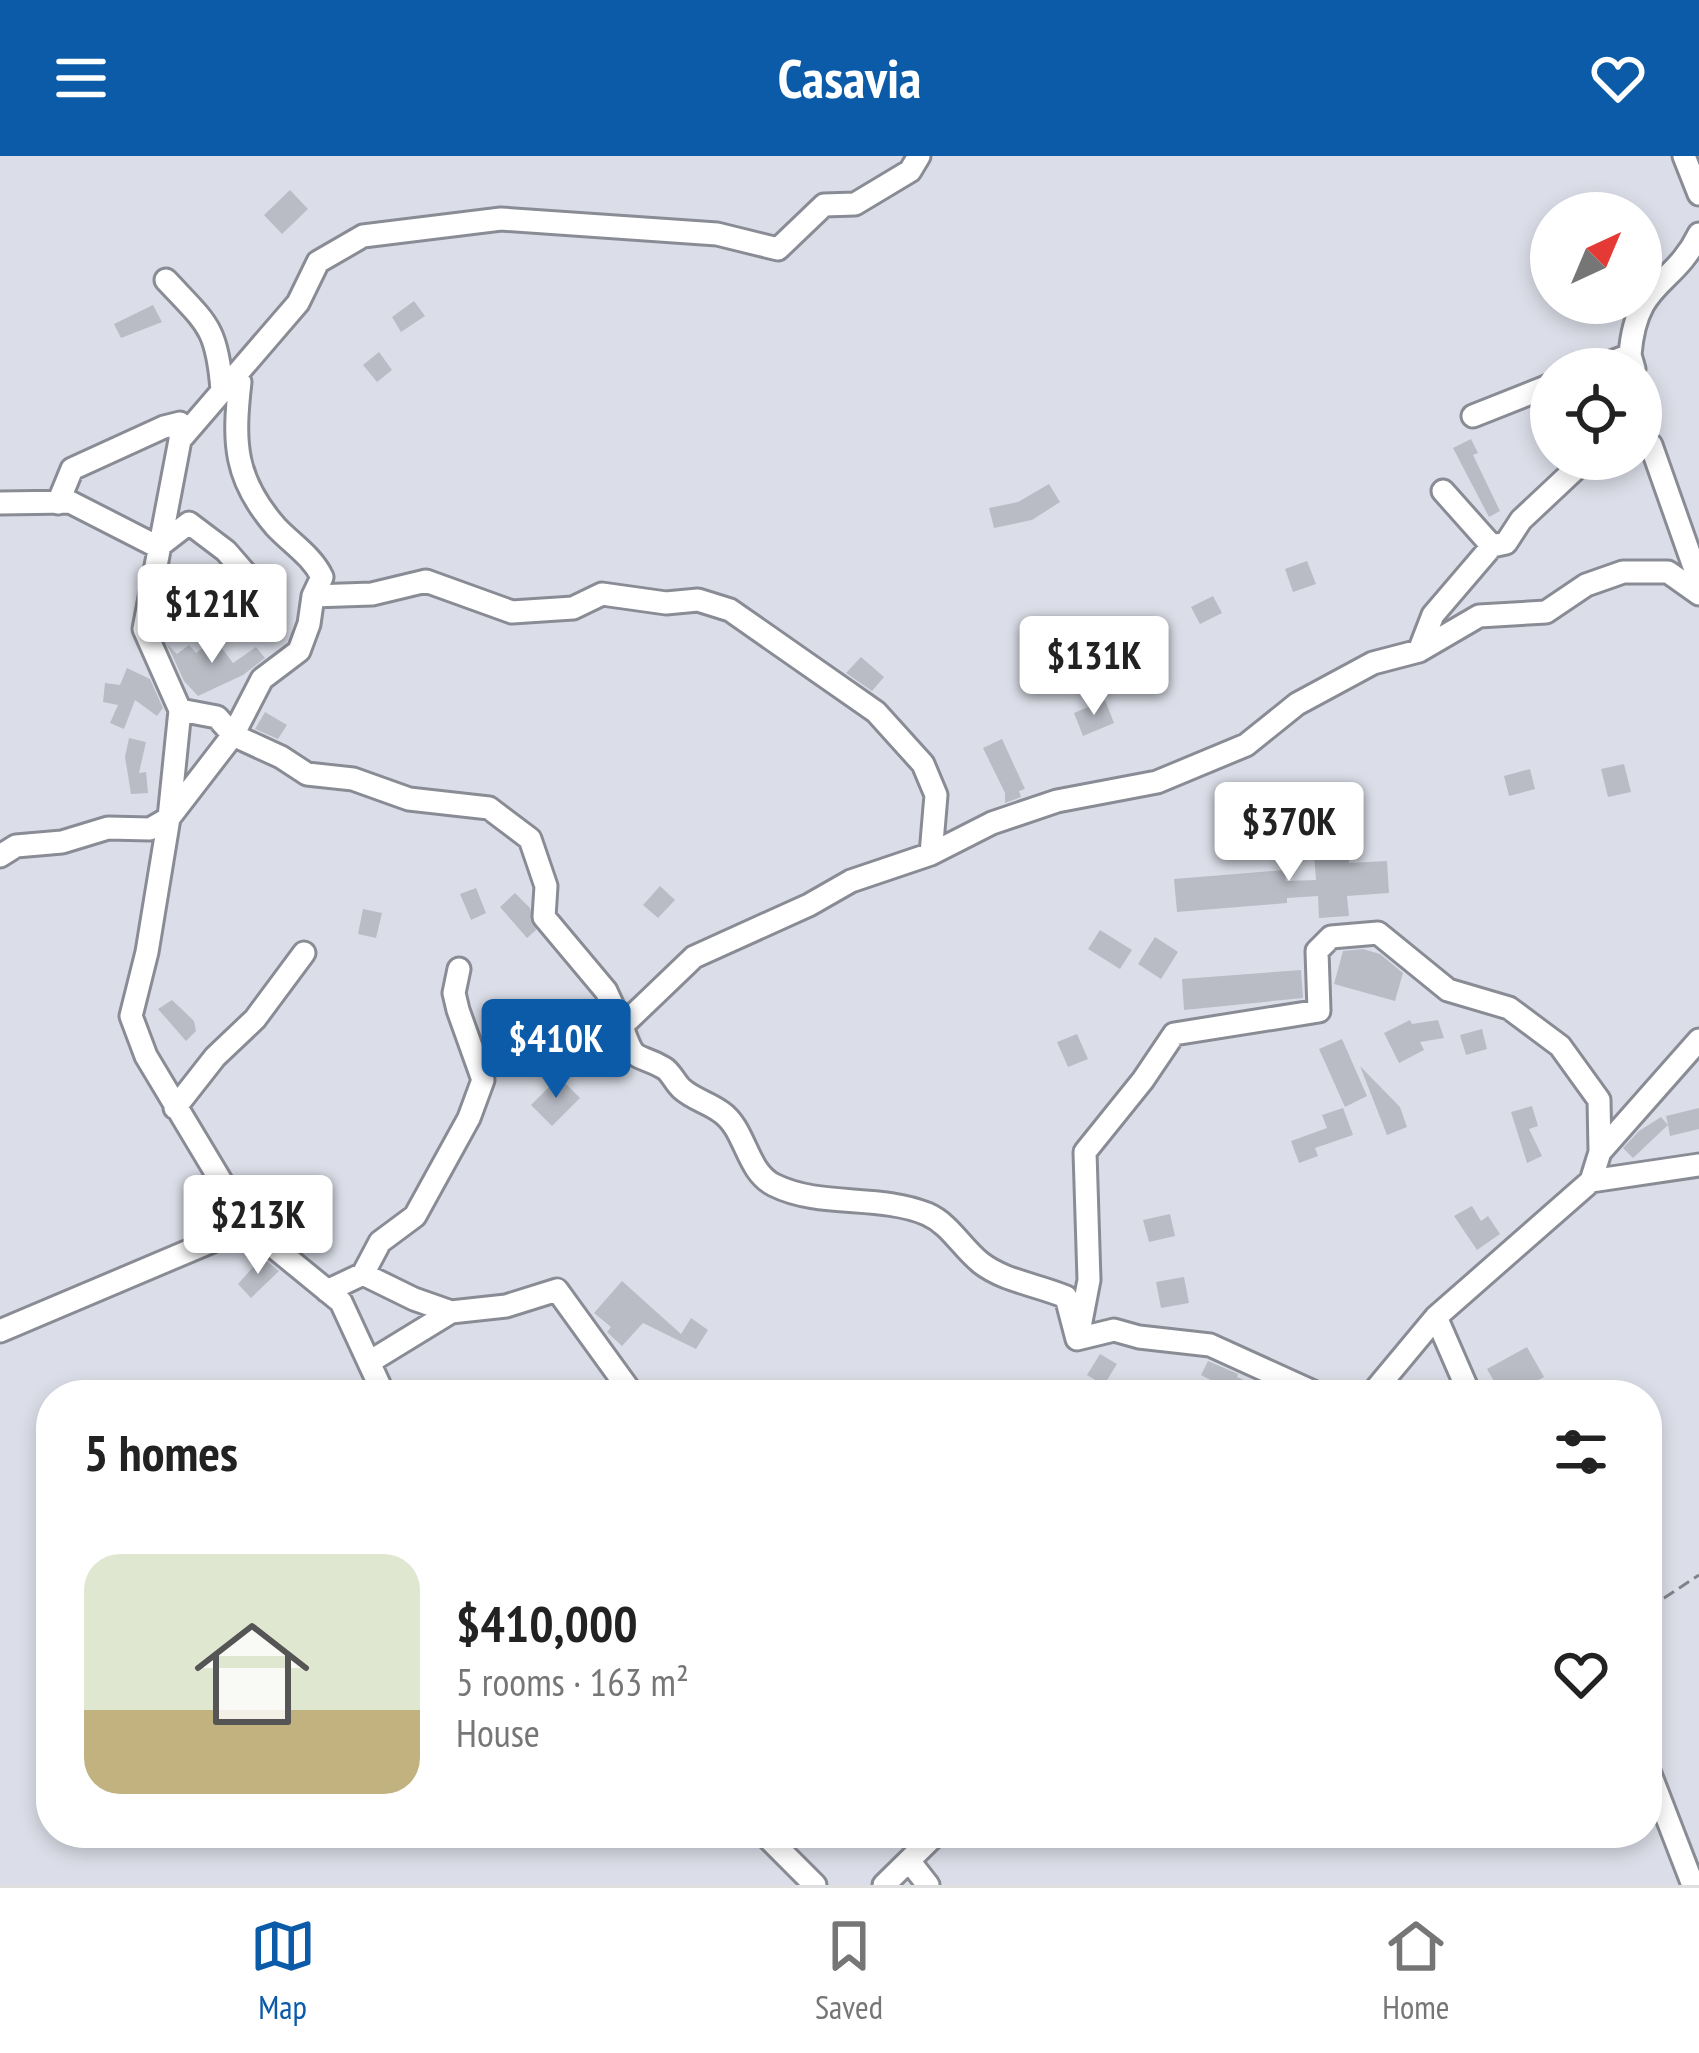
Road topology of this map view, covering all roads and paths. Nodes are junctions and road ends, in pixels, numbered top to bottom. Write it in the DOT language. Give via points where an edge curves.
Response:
graph roads {
  1 [pos="919,156"];
  2 [pos="1684,156"];
  3 [pos="1699,194"];
  4 [pos="1696,244"];
  5 [pos="166,280"];
  6 [pos="1632,348"];
  7 [pos="222,390"];
  8 [pos="1530,394"];
  9 [pos="1473,416"];
  10 [pos="180,440"];
  11 [pos="1662,476"];
  12 [pos="1564,480"];
  13 [pos="1443,491"];
  14 [pos="0,503"];
  15 [pos="58,503"];
  16 [pos="1492,546"];
  17 [pos="158,547"];
  18 [pos="252,581"];
  19 [pos="1699,581"];
  20 [pos="1699,594"];
  21 [pos="313,596"];
  22 [pos="1419,651"];
  23 [pos="180,710"];
  24 [pos="232,735"];
  25 [pos="170,818"];
  26 [pos="931,854"];
  27 [pos="0,856"];
  28 [pos="304,952"];
  29 [pos="459,969"];
  30 [pos="622,1026"];
  31 [pos="1699,1040"];
  32 [pos="573,1062"];
  33 [pos="175,1108"];
  34 [pos="1600,1152"];
  35 [pos="1699,1165"];
  36 [pos="1591,1181"];
  37 [pos="248,1226"];
  38 [pos="363,1274"];
  39 [pos="327,1291"];
  40 [pos="451,1312"];
  41 [pos="1436,1318"];
  42 [pos="0,1331"];
  43 [pos="1077,1339"];
  44 [pos="371,1361"];
  45 [pos="378,1380"];
  46 [pos="622,1380"];
  47 [pos="1287,1380"];
  48 [pos="1384,1380"];
  49 [pos="1463,1380"];
  50 [pos="1699,1576"];
  51 [pos="1662,1599"];
  52 [pos="1662,1805"];
  53 [pos="778,1848"];
  54 [pos="924,1848"];
  55 [pos="910,1862"];
  56 [pos="815,1885"];
  57 [pos="884,1885"];
  58 [pos="928,1885"];
  59 [pos="1693,1885"];
  1 -- 7 [label="street" via="910,171 855,204 824,206 778,249 717,234 501,219 363,236 318,262 298,303"];
  2 -- 3 [label="street"];
  4 -- 6 [label="street" via="1654,285 1633,320"];
  5 -- 7 [label="street" via="206,321"];
  7 -- 10 [label="street"];
  7 -- 21 [label="street" via="240,382 234,421 246,486 316,566 322,578"];
  8 -- 9 [label="street"];
  10 -- 15 [label="street" via="180,423 72,469"];
  10 -- 17 [label="street"];
  11 -- 19 [label="street"];
  12 -- 16 [label="street" via="1506,543"];
  13 -- 16 [label="street"];
  14 -- 15 [label="street"];
  15 -- 17 [label="street"];
  16 -- 22 [label="street" via="1433,615"];
  17 -- 18 [label="street" via="189,523"];
  17 -- 23 [label="street" via="144,629"];
  20 -- 22 [label="street" via="1668,572 1623,572 1546,612 1479,616"];
  21 -- 24 [label="street" via="299,651 262,679"];
  21 -- 26 [label="street" via="372,594 426,580 512,612 573,608 602,594 730,610 877,712 922,764 936,795"];
  22 -- 26 [label="street" via="1372,663 1297,704 1246,745 1157,782 992,823"];
  23 -- 24 [label="street" via="217,716"];
  23 -- 25 [label="street"];
  24 -- 25 [label="street"];
  24 -- 30 [label="street" via="307,774 489,808 530,839 546,886 544,917 606,991"];
  25 -- 27 [label="street" via="150,829 109,828"];
  25 -- 33 [label="street" via="131,1016"];
  26 -- 30 [label="street" via="851,881 694,957"];
  28 -- 33 [label="street"];
  29 -- 38 [label="street" via="454,994 483,1080 415,1216 380,1242"];
  30 -- 32 [label="street"];
  30 -- 43 [label="street" via="643,1062 666,1069 682,1090 722,1112 769,1183 930,1215 982,1264 1066,1297"];
  31 -- 34 [label="street"];
  33 -- 37 [label="street"];
  34 -- 36 [label="street"];
  34 -- 43 [label="street" via="1599,1100 1560,1046 1509,1008 1448,990 1378,933 1331,937 1317,951 1319,1011 1174,1034 1089,1143 1089,1280"];
  35 -- 36 [label="street"];
  36 -- 41 [label="street"];
  37 -- 39 [label="street"];
  37 -- 42 [label="street"];
  38 -- 39 [label="street"];
  38 -- 40 [label="street"];
  39 -- 44 [label="street"];
  40 -- 44 [label="street"];
  40 -- 46 [label="street" via="557,1290"];
  41 -- 48 [label="street"];
  41 -- 49 [label="street"];
  43 -- 47 [label="street" via="1114,1330 1210,1345"];
  44 -- 45 [label="street"];
  50 -- 51 [label="path"];
  52 -- 59 [label="street"];
  53 -- 56 [label="street"];
  54 -- 55 [label="street"];
  55 -- 57 [label="street"];
  55 -- 58 [label="street"];
}
